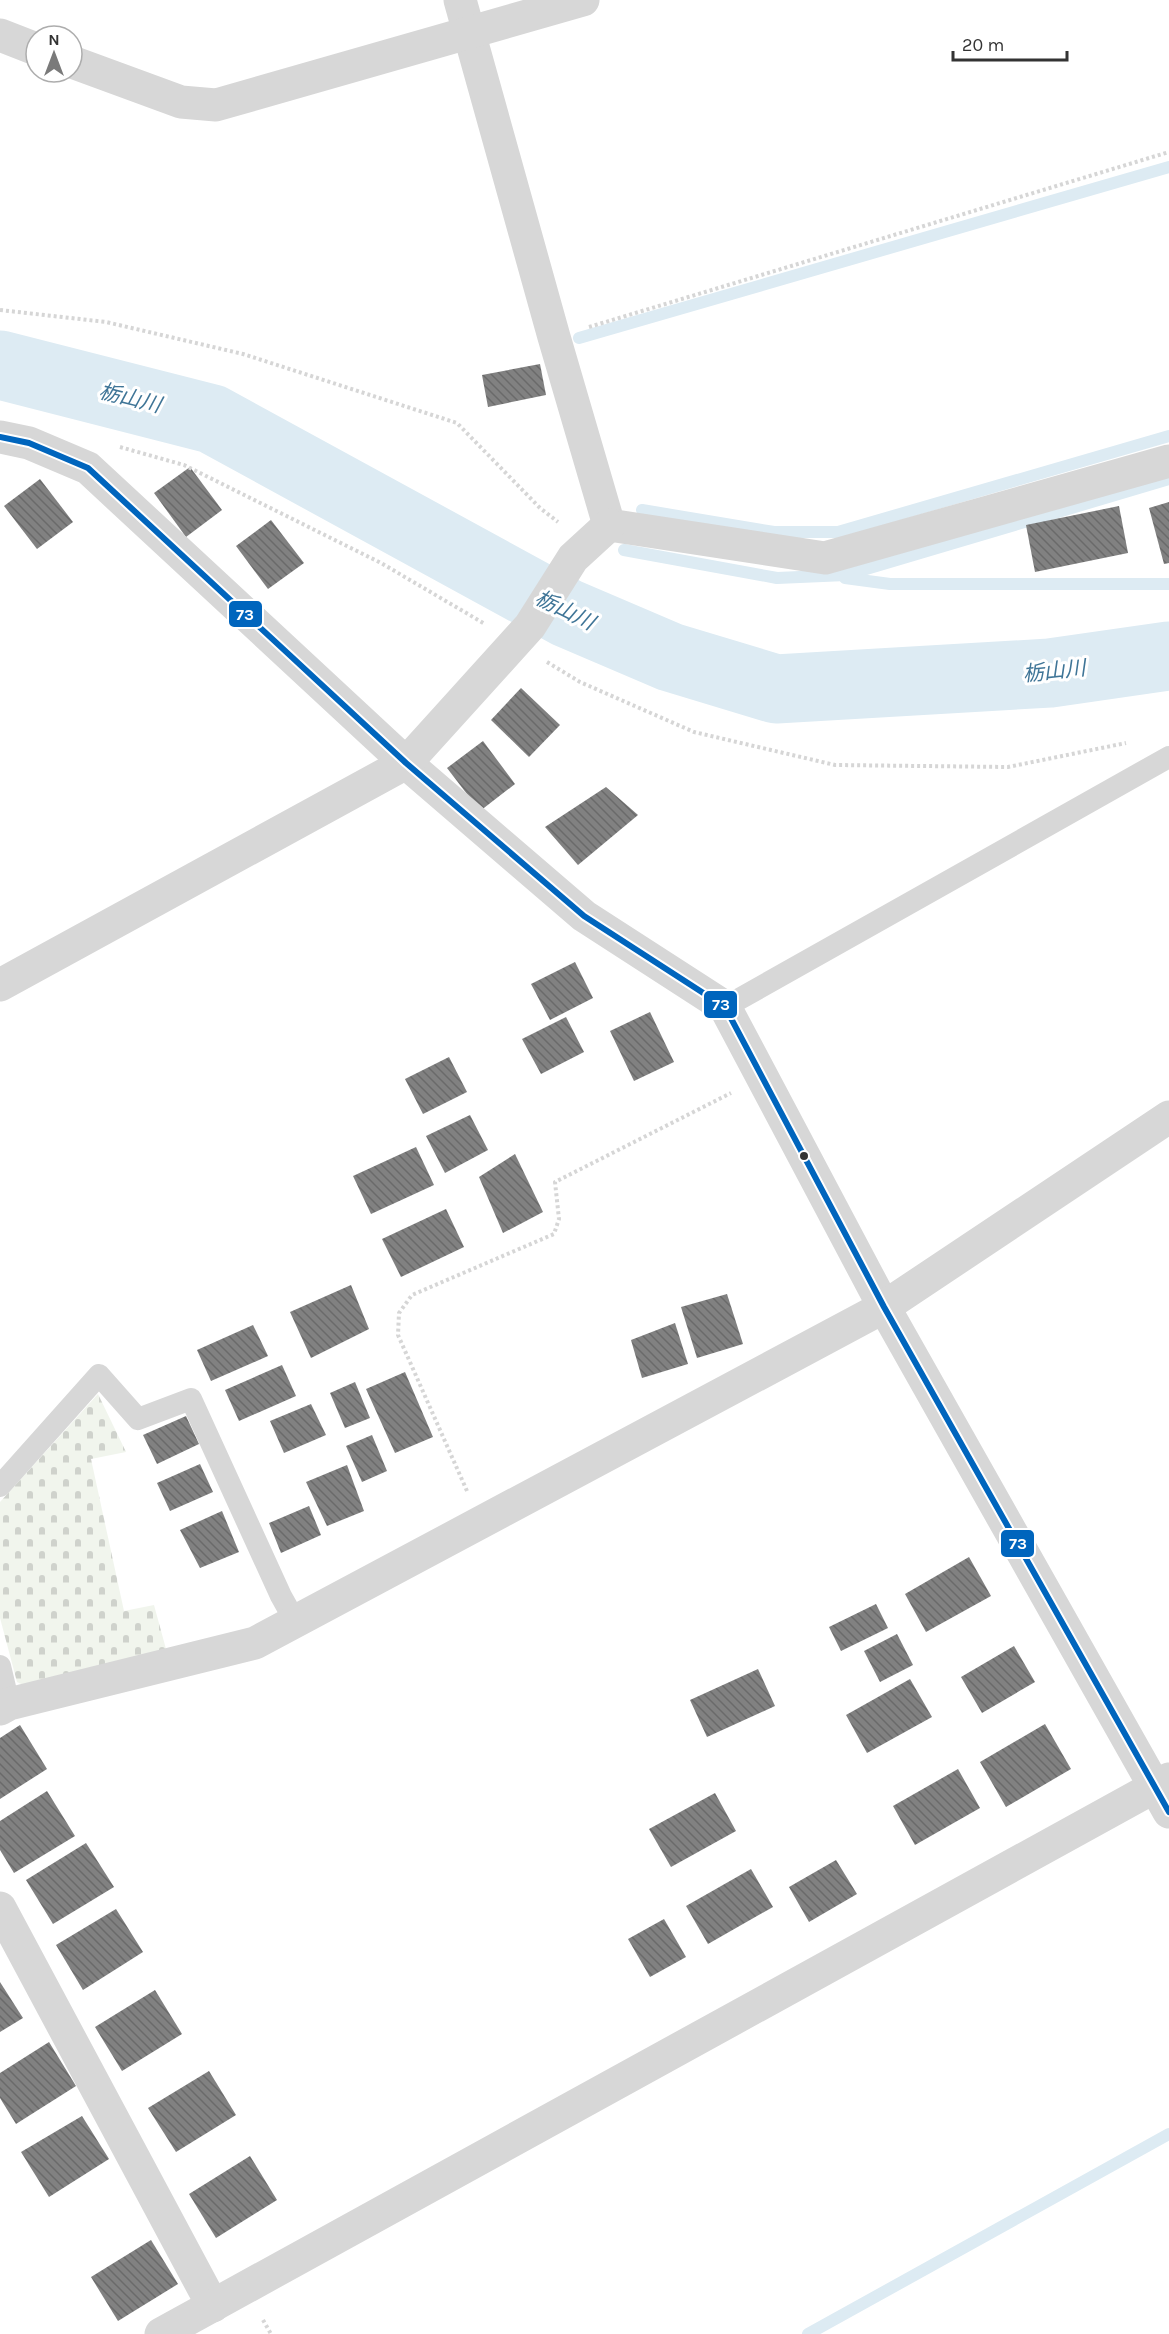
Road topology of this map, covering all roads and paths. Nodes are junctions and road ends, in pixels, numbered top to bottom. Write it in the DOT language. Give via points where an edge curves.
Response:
graph roads {
  1 [pos="460,0"];
  2 [pos="583,0"];
  3 [pos="470,33"];
  4 [pos="0,35"];
  5 [pos="24,44"];
  6 [pos="84,66"];
  7 [pos="1169,152"];
  8 [pos="0,310"];
  9 [pos="554,337"];
  10 [pos="0,437"];
  11 [pos="110,447"];
  12 [pos="1169,461"];
  13 [pos="589,543"];
  14 [pos="523,634"];
  15 [pos="1130,742"];
  16 [pos="1169,757"];
  17 [pos="406,763"];
  18 [pos="0,985"];
  19 [pos="725,1007"];
  20 [pos="762,1077"];
  21 [pos="1169,1117"];
  22 [pos="884,1307"];
  23 [pos="0,1486"];
  24 [pos="481,1522"];
  25 [pos="295,1621"];
  26 [pos="0,1666"];
  27 [pos="5,1706"];
  28 [pos="1164,1793"];
  29 [pos="0,1908"];
  30 [pos="213,2306"];
  31 [pos="161,2334"];
  1 -- 3 [label="street"];
  2 -- 3 [label="street"];
  3 -- 6 [label="street" via="216,105 181,102"];
  3 -- 9 [label="street"];
  4 -- 5 [label="street"];
  7 -- 9 [label="path"];
  8 -- 13 [label="path" via="106,322 243,354 457,423 540,508"];
  9 -- 13 [label="street"];
  10 -- 17 [label="street" via="29,443 88,468"];
  11 -- 14 [label="path" via="184,465"];
  12 -- 13 [label="street" via="825,558"];
  13 -- 14 [label="street"];
  14 -- 15 [label="path" via="580,682 694,732 835,765 1008,767"];
  14 -- 17 [label="street"];
  16 -- 19 [label="lane"];
  17 -- 18 [label="street"];
  17 -- 19 [label="street" via="584,916"];
  19 -- 20 [label="street"];
  20 -- 22 [label="street"];
  20 -- 24 [label="path" via="555,1182 560,1219 554,1234 412,1295 399,1312 398,1335"];
  21 -- 22 [label="street"];
  22 -- 24 [label="street"];
  22 -- 28 [label="street"];
  23 -- 25 [label="lane" via="99,1375 138,1419 191,1399"];
  24 -- 25 [label="street"];
  25 -- 27 [label="street" via="255,1642"];
  26 -- 27 [label="lane"];
  28 -- 30 [label="street"];
  29 -- 30 [label="street"];
  30 -- 31 [label="street"];
}
